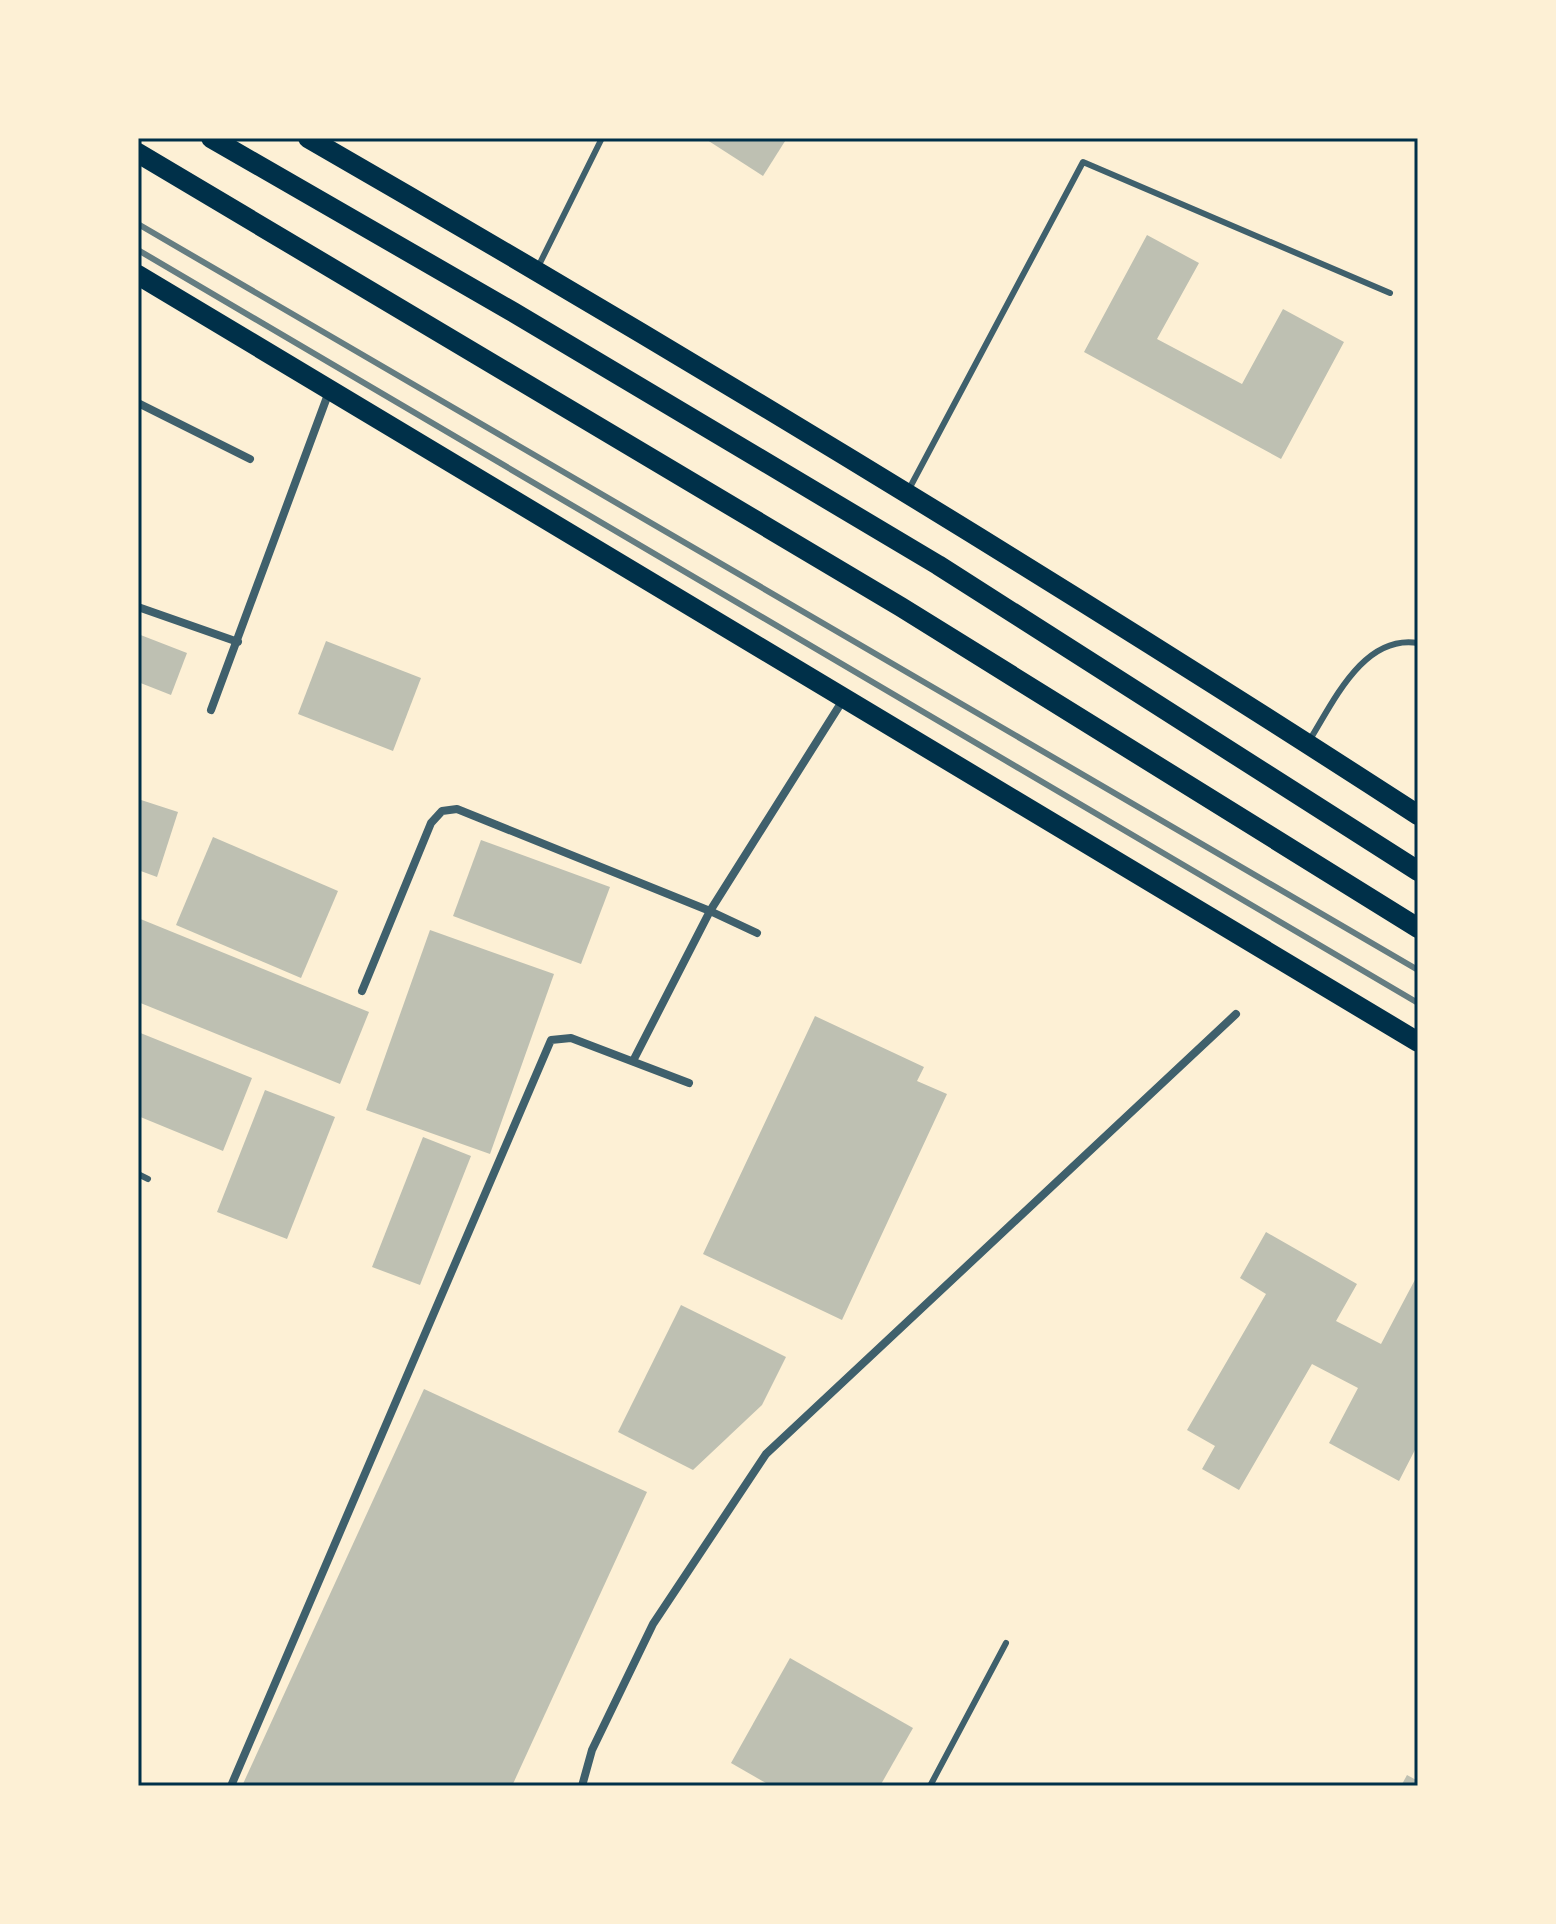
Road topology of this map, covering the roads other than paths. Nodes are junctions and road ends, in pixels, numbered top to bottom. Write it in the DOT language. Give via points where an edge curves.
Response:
graph roads {
  1 [pos="211,138"];
  2 [pos="308,138"];
  3 [pos="602,138"];
  4 [pos="138,153"];
  5 [pos="536,269"];
  6 [pos="138,275"];
  7 [pos="1390,293"];
  8 [pos="330,388"];
  9 [pos="138,403"];
  10 [pos="250,459"];
  11 [pos="906,494"];
  12 [pos="138,607"];
  13 [pos="238,642"];
  14 [pos="1418,643"];
  15 [pos="845,696"];
  16 [pos="211,710"];
  17 [pos="1307,744"];
  18 [pos="1418,815"];
  19 [pos="1418,871"];
  20 [pos="710,911"];
  21 [pos="1418,928"];
  22 [pos="757,933"];
  23 [pos="362,991"];
  24 [pos="1236,1014"];
  25 [pos="1418,1042"];
  26 [pos="633,1061"];
  27 [pos="689,1083"];
  28 [pos="138,1174"];
  29 [pos="148,1179"];
  30 [pos="1006,1643"];
  31 [pos="231,1786"];
  32 [pos="582,1786"];
  33 [pos="930,1786"];
  1 -- 19 [label="main road" via="927,558"];
  2 -- 5 [label="main road"];
  3 -- 5 [label="lane"];
  4 -- 21 [label="main road" via="901,607"];
  5 -- 11 [label="main road"];
  6 -- 8 [label="main road"];
  7 -- 11 [label="lane" via="1083,162"];
  8 -- 13 [label="street"];
  8 -- 15 [label="main road"];
  9 -- 10 [label="street"];
  11 -- 17 [label="main road"];
  12 -- 13 [label="street"];
  13 -- 16 [label="street"];
  14 -- 17 [label="lane" via="1388,647 1369,658 1353,673"];
  15 -- 20 [label="street"];
  15 -- 25 [label="main road"];
  17 -- 18 [label="main road"];
  20 -- 22 [label="street"];
  20 -- 23 [label="street" via="457,809 442,811 431,823"];
  20 -- 26 [label="street"];
  24 -- 32 [label="street" via="766,1454 653,1624 592,1750"];
  26 -- 27 [label="street"];
  26 -- 31 [label="street" via="571,1038 551,1040"];
  28 -- 29 [label="lane"];
  30 -- 33 [label="lane"];
}
